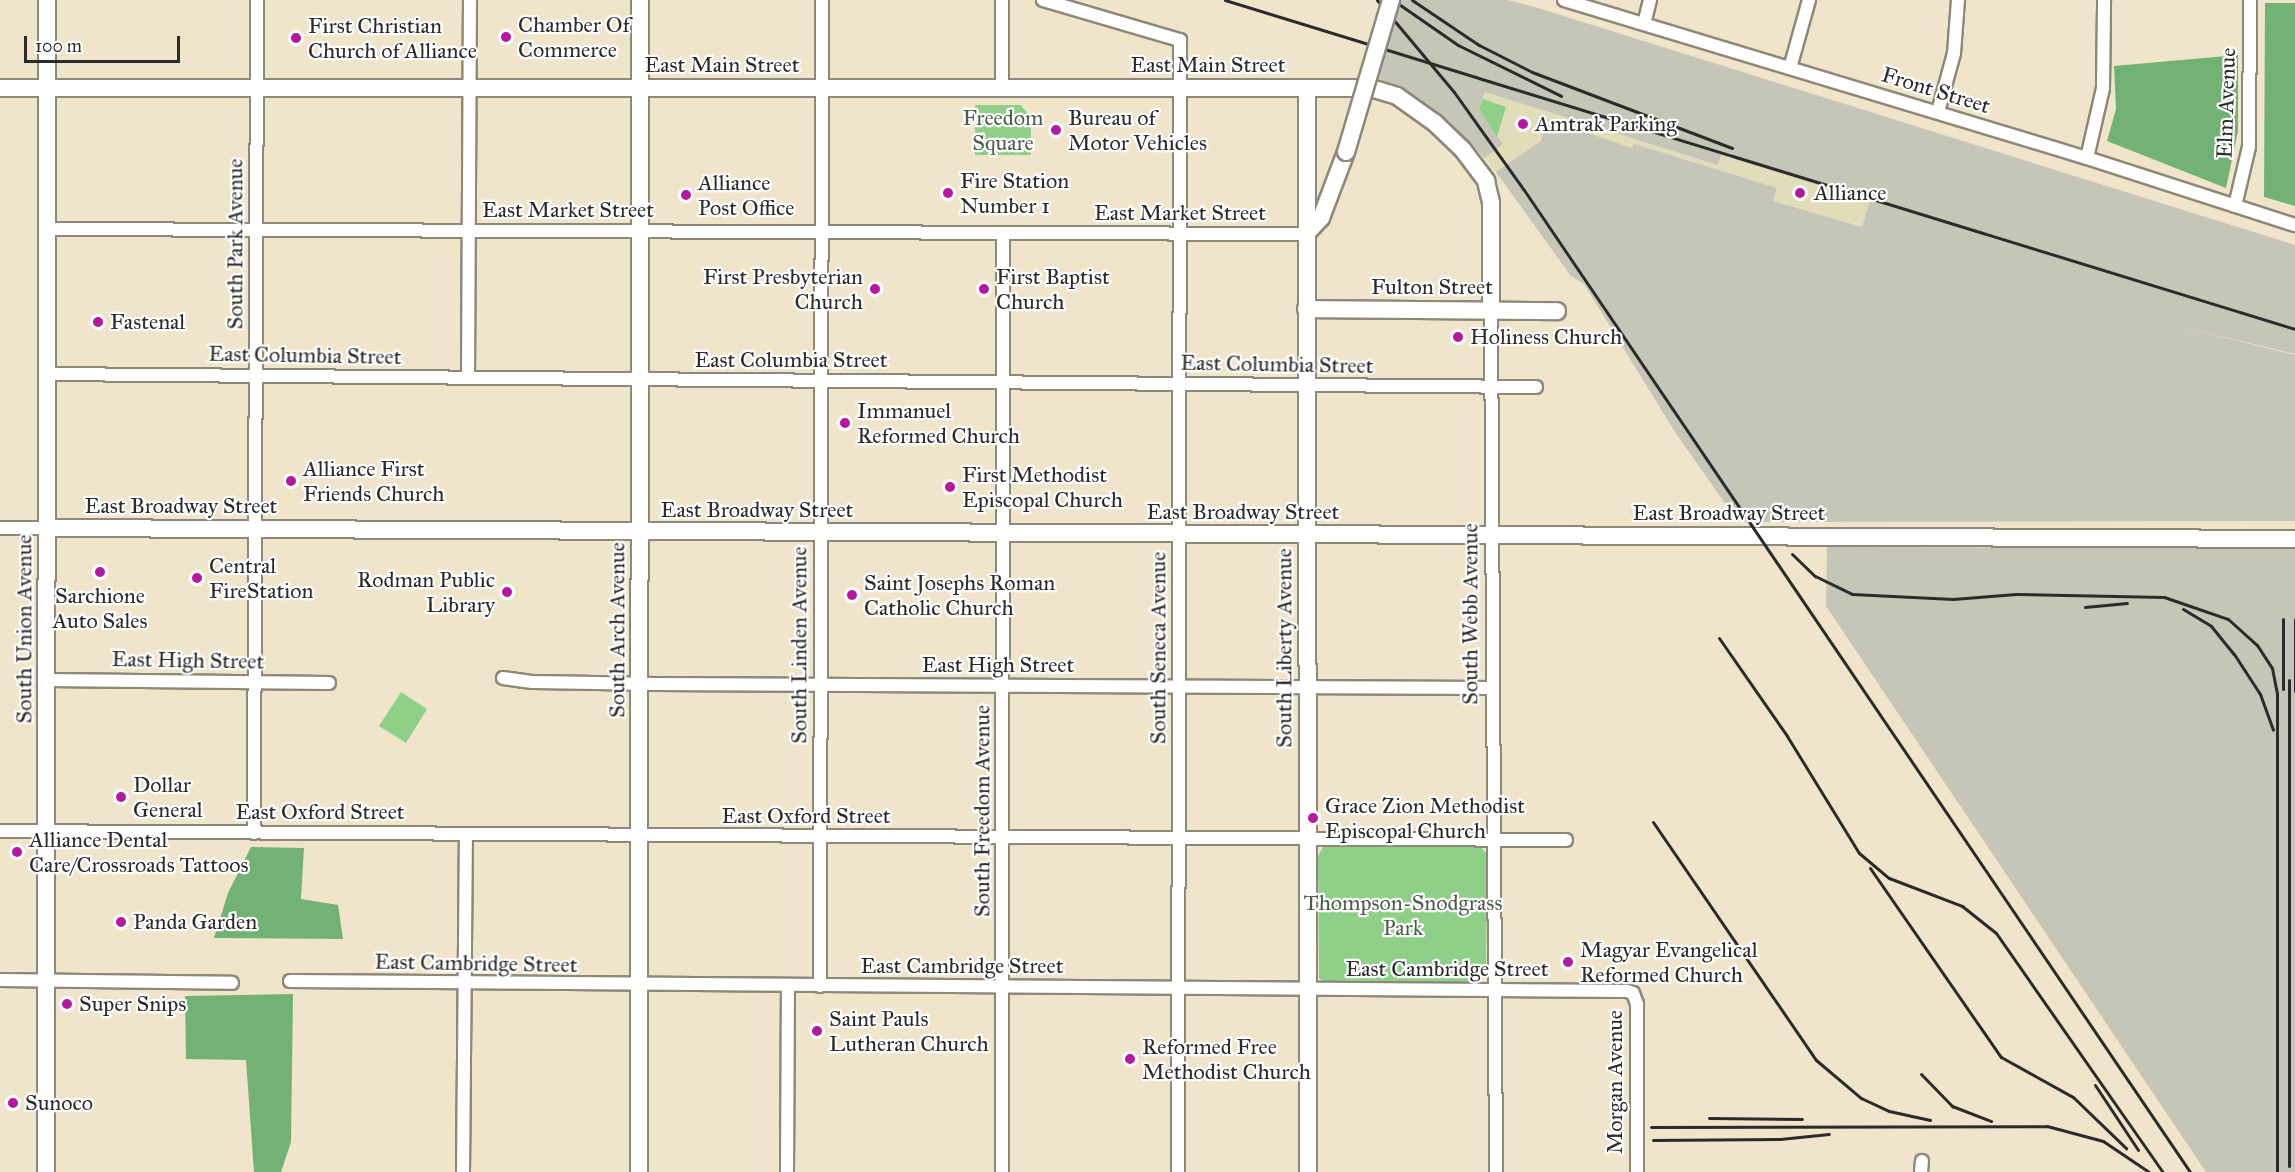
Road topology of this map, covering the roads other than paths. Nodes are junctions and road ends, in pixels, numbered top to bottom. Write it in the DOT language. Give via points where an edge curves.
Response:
graph roads {
  1 [pos="47,0"];
  2 [pos="257,0"];
  3 [pos="470,0"];
  4 [pos="640,0"];
  5 [pos="822,0"];
  6 [pos="1002,0"];
  7 [pos="1043,0"];
  8 [pos="1391,0"];
  9 [pos="1564,0"];
  10 [pos="1650,0"];
  11 [pos="1809,0"];
  12 [pos="1958,0"];
  13 [pos="2104,0"];
  14 [pos="2250,0"];
  15 [pos="1644,24"];
  16 [pos="1790,68"];
  17 [pos="47,87"];
  18 [pos="256,87"];
  19 [pos="470,87"];
  20 [pos="641,87"];
  21 [pos="821,87"];
  22 [pos="1002,87"];
  23 [pos="0,88"];
  24 [pos="1179,88"];
  25 [pos="1307,88"];
  26 [pos="1397,96"];
  27 [pos="1938,112"];
  28 [pos="2087,158"];
  29 [pos="2235,206"];
  30 [pos="2295,225"];
  31 [pos="46,229"];
  32 [pos="256,230"];
  33 [pos="470,231"];
  34 [pos="641,232"];
  35 [pos="821,232"];
  36 [pos="1003,233"];
  37 [pos="1179,234"];
  38 [pos="1306,234"];
  39 [pos="1306,309"];
  40 [pos="1491,310"];
  41 [pos="1557,311"];
  42 [pos="46,374"];
  43 [pos="256,376"];
  44 [pos="468,378"];
  45 [pos="640,379"];
  46 [pos="822,381"];
  47 [pos="1002,382"];
  48 [pos="1179,384"];
  49 [pos="1306,385"];
  50 [pos="1492,387"];
  51 [pos="1536,387"];
  52 [pos="0,528"];
  53 [pos="47,528"];
  54 [pos="255,529"];
  55 [pos="640,532"];
  56 [pos="820,533"];
  57 [pos="1003,534"];
  58 [pos="1179,534"];
  59 [pos="1306,535"];
  60 [pos="1493,536"];
  61 [pos="2295,538"];
  62 [pos="503,678"];
  63 [pos="47,680"];
  64 [pos="255,682"];
  65 [pos="329,683"];
  66 [pos="640,684"];
  67 [pos="821,686"];
  68 [pos="1003,686"];
  69 [pos="1178,687"];
  70 [pos="1307,688"];
  71 [pos="1493,688"];
  72 [pos="0,831"];
  73 [pos="46,832"];
  74 [pos="255,833"];
  75 [pos="466,835"];
  76 [pos="640,836"];
  77 [pos="1003,837"];
  78 [pos="820,838"];
  79 [pos="1178,839"];
  80 [pos="1308,840"];
  81 [pos="1566,840"];
  82 [pos="1494,841"];
  83 [pos="0,980"];
  84 [pos="46,980"];
  85 [pos="290,981"];
  86 [pos="232,983"];
  87 [pos="465,984"];
  88 [pos="639,986"];
  89 [pos="788,986"];
  90 [pos="820,986"];
  91 [pos="1003,987"];
  92 [pos="1180,989"];
  93 [pos="1308,990"];
  94 [pos="1496,991"];
  95 [pos="1633,993"];
  96 [pos="46,1172"];
  97 [pos="463,1172"];
  98 [pos="639,1172"];
  99 [pos="787,1172"];
  100 [pos="1002,1172"];
  101 [pos="1178,1172"];
  102 [pos="1308,1172"];
  103 [pos="1496,1172"];
  104 [pos="1637,1172"];
  1 -- 17 [label="street, South Union Avenue"];
  2 -- 18 [label="street, South Park Avenue"];
  3 -- 19 [label="street"];
  4 -- 20 [label="street, South Arch Avenue"];
  5 -- 21 [label="street, South Linden Avenue"];
  6 -- 22 [label="street"];
  7 -- 24 [label="street, South Seneca Avenue" via="1180,40"];
  8 -- 38 [label="street, bridge" via="1346,152 1321,218"];
  9 -- 15 [label="street, Front Street"];
  10 -- 15 [label="street"];
  11 -- 16 [label="street"];
  12 -- 27 [label="street" via="1954,53"];
  13 -- 28 [label="street" via="2103,88"];
  14 -- 29 [label="street, Elm Avenue" via="2249,147"];
  15 -- 16 [label="street, Front Street"];
  16 -- 27 [label="street, Front Street"];
  17 -- 18 [label="street, East Main Street"];
  17 -- 23 [label="street, East Main Street"];
  17 -- 31 [label="street, South Union Avenue"];
  18 -- 19 [label="street, East Main Street"];
  18 -- 32 [label="street, South Park Avenue"];
  19 -- 20 [label="street, East Main Street"];
  19 -- 33 [label="street"];
  20 -- 21 [label="street, East Main Street"];
  20 -- 34 [label="street, South Arch Avenue"];
  21 -- 22 [label="street, East Main Street"];
  21 -- 35 [label="street, South Linden Avenue"];
  22 -- 24 [label="street, East Main Street"];
  24 -- 25 [label="street, East Main Street"];
  24 -- 37 [label="street, South Seneca Avenue"];
  25 -- 26 [label="street, East Main Street" via="1371,88"];
  25 -- 38 [label="street, South Liberty Avenue"];
  26 -- 40 [label="street, South Webb Avenue" via="1452,139 1486,181 1491,204"];
  27 -- 28 [label="street, Front Street"];
  28 -- 29 [label="street, Front Street"];
  29 -- 30 [label="street, Front Street"];
  31 -- 32 [label="street, East Market Street"];
  31 -- 42 [label="street, South Union Avenue"];
  32 -- 33 [label="street, East Market Street"];
  32 -- 43 [label="street, South Park Avenue"];
  33 -- 34 [label="street, East Market Street"];
  33 -- 44 [label="street"];
  34 -- 35 [label="street, East Market Street"];
  34 -- 45 [label="street, South Arch Avenue"];
  35 -- 36 [label="street, East Market Street"];
  35 -- 46 [label="street, South Linden Avenue"];
  36 -- 37 [label="street, East Market Street"];
  36 -- 47 [label="street, South Freedom Avenue"];
  37 -- 38 [label="street, East Market Street"];
  37 -- 48 [label="street, South Seneca Avenue"];
  38 -- 39 [label="street, South Liberty Avenue"];
  39 -- 40 [label="street, Fulton Street"];
  39 -- 49 [label="street, South Liberty Avenue"];
  40 -- 41 [label="street, Fulton Street"];
  40 -- 50 [label="street, South Webb Avenue"];
  42 -- 43 [label="street, East Columbia Street"];
  42 -- 53 [label="street, South Union Avenue"];
  43 -- 44 [label="street, East Columbia Street"];
  43 -- 54 [label="street, South Park Avenue"];
  44 -- 45 [label="street, East Columbia Street"];
  45 -- 46 [label="street, East Columbia Street"];
  45 -- 55 [label="street, South Arch Avenue"];
  46 -- 47 [label="street, East Columbia Street"];
  46 -- 56 [label="street, South Linden Avenue"];
  47 -- 48 [label="street, East Columbia Street"];
  47 -- 57 [label="street, South Freedom Avenue"];
  48 -- 49 [label="street, East Columbia Street"];
  48 -- 58 [label="street, South Seneca Avenue"];
  49 -- 50 [label="street, East Columbia Street"];
  49 -- 59 [label="street, South Liberty Avenue"];
  50 -- 51 [label="street, East Columbia Street"];
  50 -- 60 [label="street, South Webb Avenue"];
  52 -- 53 [label="street"];
  53 -- 54 [label="street, East Broadway Street"];
  53 -- 63 [label="street, South Union Avenue"];
  54 -- 55 [label="street, East Broadway Street"];
  54 -- 64 [label="street, South Park Avenue"];
  55 -- 56 [label="street, East Broadway Street"];
  55 -- 66 [label="street, South Arch Avenue"];
  56 -- 57 [label="street, East Broadway Street"];
  56 -- 67 [label="street, South Linden Avenue"];
  57 -- 58 [label="street, East Broadway Street"];
  57 -- 68 [label="street, South Freedom Avenue"];
  58 -- 59 [label="street, East Broadway Street"];
  58 -- 69 [label="street, South Seneca Avenue"];
  59 -- 60 [label="street, East Broadway Street"];
  59 -- 70 [label="street, South Liberty Avenue"];
  60 -- 61 [label="street, East Broadway Street"];
  60 -- 71 [label="street, South Webb Avenue"];
  62 -- 66 [label="street, East High Street"];
  63 -- 64 [label="street, East High Street"];
  63 -- 73 [label="street, South Union Avenue"];
  64 -- 65 [label="street, East High Street"];
  64 -- 74 [label="street, South Park Avenue"];
  66 -- 67 [label="street, East High Street"];
  66 -- 76 [label="street, South Arch Avenue"];
  67 -- 68 [label="street, East High Street"];
  67 -- 78 [label="street, South Linden Avenue"];
  68 -- 69 [label="street, East High Street"];
  68 -- 77 [label="street, South Freedom Avenue"];
  69 -- 70 [label="street, East High Street"];
  69 -- 79 [label="street, South Seneca Avenue"];
  70 -- 71 [label="street, East High Street"];
  70 -- 80 [label="street, South Liberty Avenue"];
  71 -- 82 [label="street, South Webb Avenue"];
  72 -- 73 [label="street, East Oxford Street"];
  73 -- 74 [label="street, East Oxford Street"];
  73 -- 84 [label="street, South Union Avenue"];
  74 -- 75 [label="street, East Oxford Street"];
  75 -- 76 [label="street, East Oxford Street"];
  75 -- 87 [label="street"];
  76 -- 78 [label="street, East Oxford Street"];
  76 -- 88 [label="street, South Arch Avenue"];
  77 -- 78 [label="street, East Oxford Street"];
  77 -- 79 [label="street, East Oxford Street"];
  77 -- 91 [label="street, South Freedom Avenue"];
  78 -- 90 [label="street, South Linden Avenue"];
  79 -- 80 [label="street, East Oxford Street"];
  79 -- 92 [label="street, South Seneca Avenue"];
  80 -- 82 [label="street, East Oxford Street"];
  80 -- 93 [label="street, South Liberty Avenue"];
  81 -- 82 [label="street, East Oxford Street"];
  82 -- 94 [label="street, South Webb Avenue"];
  83 -- 84 [label="street"];
  84 -- 86 [label="street"];
  84 -- 96 [label="street, South Union Avenue"];
  85 -- 87 [label="street, East Cambridge Street"];
  87 -- 88 [label="street, East Cambridge Street"];
  87 -- 97 [label="street"];
  88 -- 89 [label="street, East Cambridge Street"];
  88 -- 98 [label="street, South Arch Avenue"];
  89 -- 90 [label="street, East Cambridge Street"];
  89 -- 99 [label="street"];
  90 -- 91 [label="street, East Cambridge Street"];
  91 -- 92 [label="street, East Cambridge Street"];
  91 -- 100 [label="street, South Freedom Avenue"];
  92 -- 93 [label="street, East Cambridge Street"];
  92 -- 101 [label="street, South Seneca Avenue"];
  93 -- 94 [label="street, East Cambridge Street"];
  93 -- 102 [label="street, South Liberty Avenue"];
  94 -- 95 [label="street, East Cambridge Street"];
  94 -- 103 [label="street, South Webb Avenue"];
  95 -- 104 [label="street, Morgan Avenue" via="1637,1004"];
}
